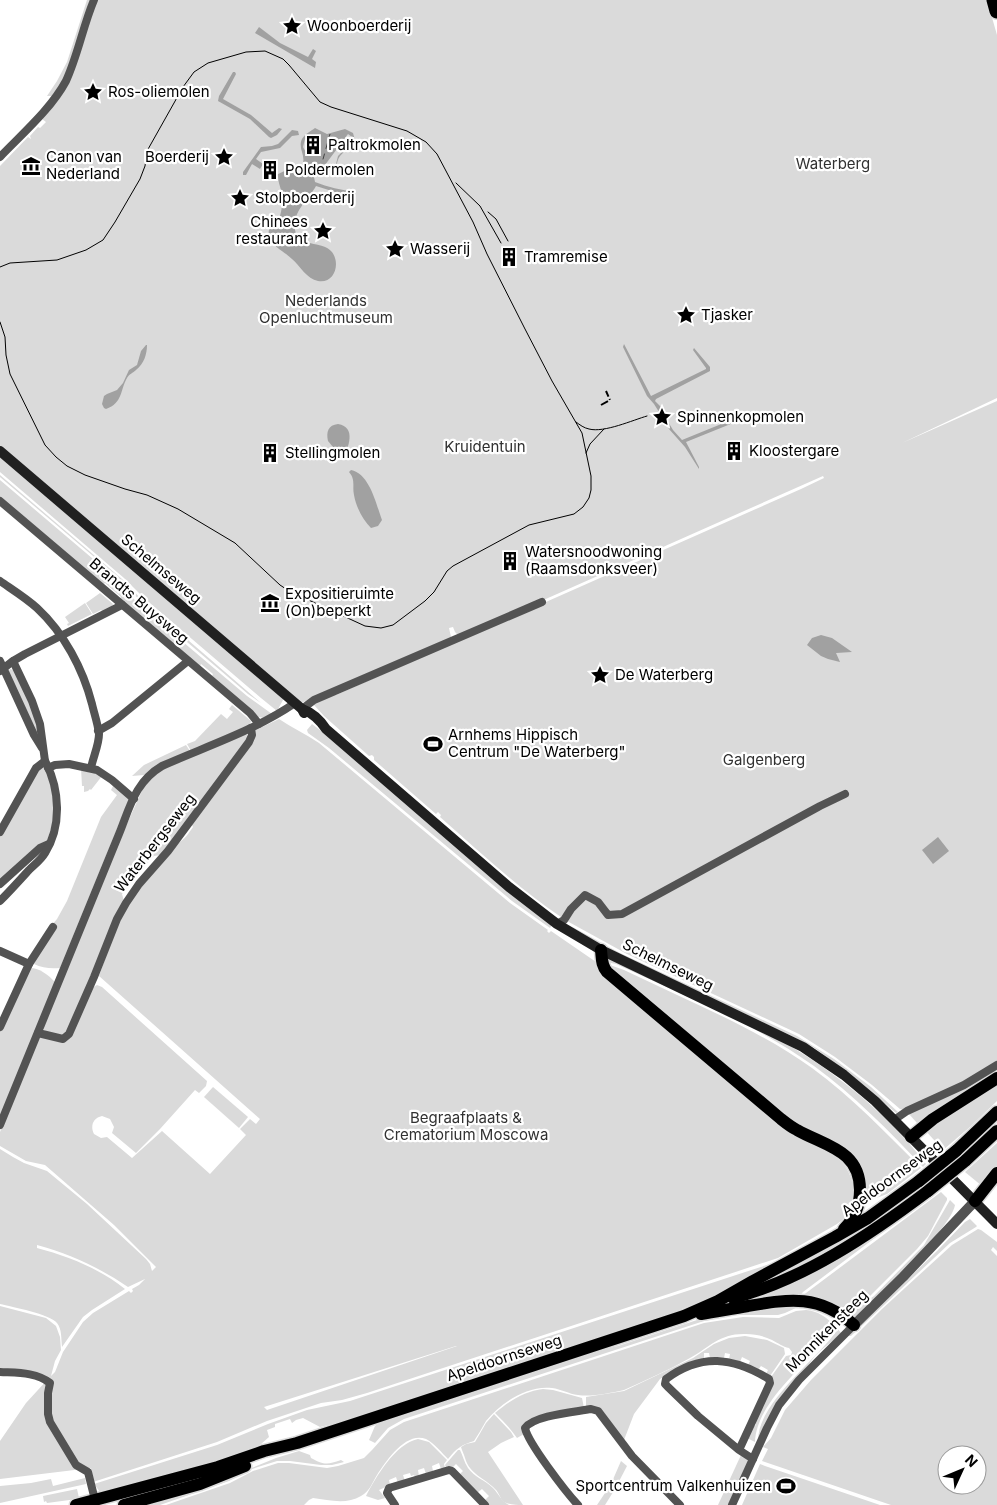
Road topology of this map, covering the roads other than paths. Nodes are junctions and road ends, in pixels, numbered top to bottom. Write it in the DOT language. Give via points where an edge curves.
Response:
graph roads {
  1 [pos="94,0"];
  2 [pos="994,0"];
  3 [pos="997,11"];
  4 [pos="0,157"];
  5 [pos="0,451"];
  6 [pos="0,500"];
  7 [pos="0,581"];
  8 [pos="542,602"];
  9 [pos="122,605"];
  10 [pos="61,636"];
  11 [pos="13,661"];
  12 [pos="188,661"];
  13 [pos="1,667"];
  14 [pos="298,706"];
  15 [pos="259,724"];
  16 [pos="251,728"];
  17 [pos="98,731"];
  18 [pos="45,758"];
  19 [pos="91,768"];
  20 [pos="845,794"];
  21 [pos="134,799"];
  22 [pos="0,832"];
  23 [pos="50,844"];
  24 [pos="0,884"];
  25 [pos="0,901"];
  26 [pos="557,924"];
  27 [pos="53,927"];
  28 [pos="601,950"];
  29 [pos="0,952"];
  30 [pos="29,964"];
  31 [pos="0,1027"];
  32 [pos="38,1033"];
  33 [pos="997,1065"];
  34 [pos="997,1078"];
  35 [pos="997,1112"];
  36 [pos="894,1120"];
  37 [pos="0,1125"];
  38 [pos="997,1131"];
  39 [pos="911,1137"];
  40 [pos="997,1173"];
  41 [pos="975,1201"];
  42 [pos="997,1224"];
  43 [pos="835,1237"];
  44 [pos="718,1301"];
  45 [pos="684,1316"];
  46 [pos="854,1325"];
  47 [pos="0,1372"];
  48 [pos="739,1450"];
  49 [pos="753,1459"];
  50 [pos="171,1486"];
  51 [pos="96,1503"];
  52 [pos="76,1505"];
  53 [pos="124,1505"];
  54 [pos="395,1505"];
  55 [pos="485,1505"];
  56 [pos="578,1505"];
  57 [pos="680,1505"];
  58 [pos="732,1505"];
  1 -- 4 [label="street" via="62,88"];
  2 -- 3 [label="highway"];
  5 -- 14 [label="main road, Schelmseweg"];
  6 -- 9 [label="street, Brandts Buysweg"];
  7 -- 10 [label="street" via="36,608"];
  8 -- 14 [label="street, Waterbergseweg"];
  9 -- 10 [label="street"];
  9 -- 12 [label="street, Brandts Buysweg"];
  10 -- 11 [label="street"];
  10 -- 17 [label="street" via="84,681"];
  11 -- 13 [label="street"];
  11 -- 18 [label="street" via="38,716"];
  12 -- 15 [label="street, Brandts Buysweg"];
  12 -- 17 [label="street"];
  13 -- 18 [label="street"];
  14 -- 15 [label="street, Waterbergseweg"];
  14 -- 26 [label="main road, Schelmseweg" via="312,722 326,729 510,888"];
  15 -- 16 [label="street, Waterbergseweg"];
  16 -- 21 [label="street, Waterbergseweg" via="162,766 146,778"];
  16 -- 32 [label="street, Waterbergseweg" via="249,742 174,844 139,884 120,914 69,1034 62,1039"];
  17 -- 19 [label="street"];
  18 -- 19 [label="street" via="55,765"];
  18 -- 22 [label="street"];
  18 -- 23 [label="street" via="54,785 57,813"];
  19 -- 21 [label="street" via="112,780"];
  20 -- 26 [label="street" via="622,914 608,915 598,902 585,895"];
  21 -- 32 [label="street, Waterbergseweg"];
  23 -- 24 [label="street" via="40,848"];
  23 -- 25 [label="street" via="45,854"];
  26 -- 28 [label="main road, Schelmseweg"];
  27 -- 30 [label="street"];
  28 -- 36 [label="main road, Schelmseweg" via="803,1047 844,1075"];
  28 -- 43 [label="main road" via="607,972 781,1119 838,1150 851,1161 859,1180 859,1205 852,1221"];
  29 -- 30 [label="street"];
  30 -- 31 [label="street"];
  32 -- 37 [label="street, Waterbergseweg"];
  33 -- 36 [label="street"];
  34 -- 39 [label="main road"];
  35 -- 43 [label="main road, Apeldoornseweg, bridge" via="919,1181"];
  36 -- 39 [label="main road, Schelmseweg"];
  38 -- 44 [label="main road, Apeldoornseweg, bridge" via="928,1191 878,1227 792,1276 751,1293"];
  39 -- 41 [label="main road, Schelmseweg"];
  40 -- 41 [label="main road"];
  41 -- 42 [label="main road, Schelmseweg"];
  41 -- 46 [label="street, Monnikensteeg"];
  43 -- 44 [label="main road, Apeldoornseweg"];
  44 -- 45 [label="main road, Apeldoornseweg"];
  45 -- 46 [label="main road" via="781,1300 800,1300 832,1309"];
  45 -- 50 [label="main road, Apeldoornseweg" via="264,1451"];
  46 -- 49 [label="street, Monnikensteeg" via="786,1395"];
  47 -- 51 [label="street" via="38,1376 50,1383 50,1422 76,1465 88,1472"];
  48 -- 48 [label="street" via="668,1387 666,1379 687,1366 716,1360 739,1364 769,1379"];
  48 -- 49 [label="street"];
  49 -- 58 [label="street, Monnikensteeg"];
  50 -- 51 [label="main road, Apeldoornseweg"];
  50 -- 53 [label="main road, Apeldoornseweg"];
  51 -- 52 [label="main road, Apeldoornseweg"];
  54 -- 55 [label="street" via="387,1493 389,1488 449,1470"];
  56 -- 57 [label="street" via="546,1464 525,1428 547,1417 591,1409 598,1411 632,1456"];
}
